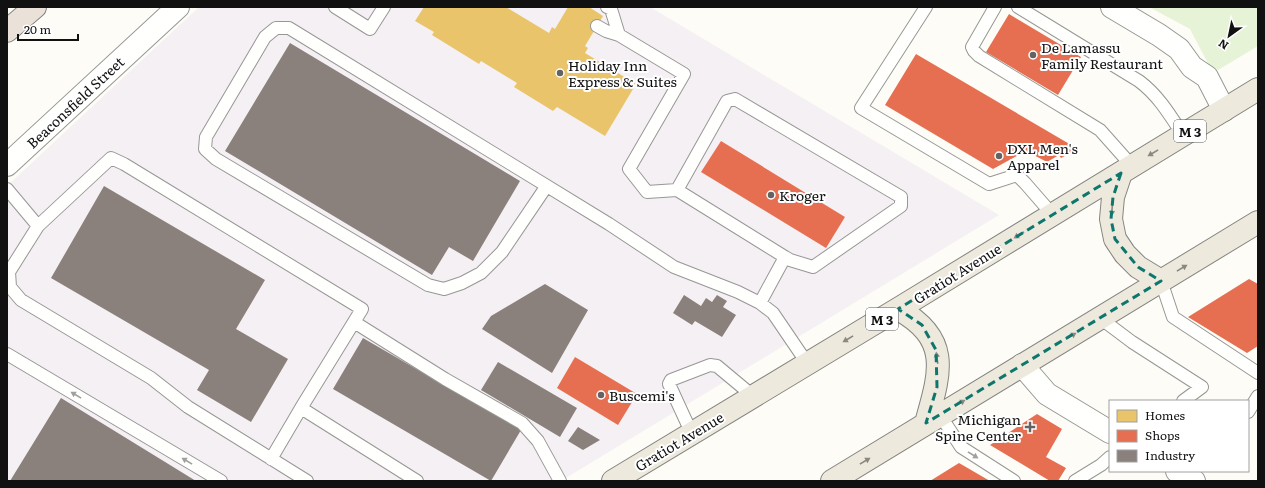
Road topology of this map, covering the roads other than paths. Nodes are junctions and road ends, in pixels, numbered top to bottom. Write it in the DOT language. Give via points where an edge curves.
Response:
graph roads {
  1 [pos="35,7"];
  2 [pos="178,7"];
  3 [pos="334,7"];
  4 [pos="384,7"];
  5 [pos="608,7"];
  6 [pos="926,7"];
  7 [pos="995,7"];
  8 [pos="1018,7"];
  9 [pos="1112,7"];
  10 [pos="597,26"];
  11 [pos="7,31"];
  12 [pos="619,34"];
  13 [pos="1258,89"];
  14 [pos="1224,110"];
  15 [pos="1183,135"];
  16 [pos="7,165"];
  17 [pos="1126,169"];
  18 [pos="546,187"];
  19 [pos="7,189"];
  20 [pos="677,190"];
  21 [pos="1052,214"];
  22 [pos="1258,222"];
  23 [pos="38,226"];
  24 [pos="785,257"];
  25 [pos="1161,281"];
  26 [pos="760,303"];
  27 [pos="898,309"];
  28 [pos="1100,318"];
  29 [pos="354,322"];
  30 [pos="7,354"];
  31 [pos="807,364"];
  32 [pos="1022,365"];
  33 [pos="1257,370"];
  34 [pos="753,396"];
  35 [pos="1258,396"];
  36 [pos="1184,400"];
  37 [pos="301,408"];
  38 [pos="1249,410"];
  39 [pos="933,419"];
  40 [pos="1109,431"];
  41 [pos="692,434"];
  42 [pos="1109,458"];
  43 [pos="271,459"];
  44 [pos="1179,472"];
  45 [pos="221,481"];
  46 [pos="307,481"];
  47 [pos="417,481"];
  48 [pos="560,481"];
  49 [pos="614,481"];
  50 [pos="832,481"];
  51 [pos="1014,481"];
  52 [pos="1075,481"];
  53 [pos="1194,481"];
  1 -- 11 [label="highway"];
  2 -- 16 [label="street, Beaconsfield Street"];
  3 -- 4 [label="lane" via="370,29"];
  5 -- 12 [label="lane" via="611,9"];
  6 -- 21 [label="lane" via="861,108 989,184 1017,175"];
  7 -- 17 [label="lane" via="972,47 974,51 1100,130"];
  8 -- 15 [label="lane" via="1150,88"];
  9 -- 14 [label="street" via="1179,49 1192,67 1207,77"];
  10 -- 12 [label="lane"];
  12 -- 20 [label="lane" via="684,74 629,169 647,192"];
  13 -- 14 [label="main road, Gratiot Avenue / M 3"];
  14 -- 15 [label="main road, Gratiot Avenue / M 3"];
  15 -- 17 [label="main road, Gratiot Avenue / M 3, one-way"];
  17 -- 21 [label="main road, Gratiot Avenue / M 3"];
  17 -- 25 [label="main road, one-way" via="1113,197 1111,219 1115,239 1125,254 1138,266"];
  18 -- 18 [label="lane" via="289,28 276,28 265,37 206,137 205,149 216,159 428,285 444,289 481,273 502,252"];
  18 -- 26 [label="lane" via="609,224 674,267"];
  19 -- 23 [label="lane"];
  20 -- 24 [label="lane"];
  20 -- 24 [label="lane" via="727,101 735,99 901,197 900,206 813,267"];
  21 -- 27 [label="main road, Gratiot Avenue / M 3, one-way"];
  25 -- 22 [label="main road, one-way"];
  23 -- 29 [label="lane" via="111,158 362,309"];
  23 -- 43 [label="lane" via="9,272 10,287 21,300 151,378 188,407"];
  24 -- 26 [label="lane"];
  25 -- 28 [label="main road"];
  25 -- 33 [label="lane" via="1173,317"];
  26 -- 31 [label="lane" via="772,313"];
  27 -- 31 [label="main road, Gratiot Avenue / M 3, one-way"];
  39 -- 27 [label="main road, one-way" via="938,366 936,350 922,325"];
  32 -- 28 [label="main road, one-way"];
  28 -- 36 [label="lane" via="1202,387"];
  29 -- 37 [label="lane"];
  29 -- 48 [label="lane" via="522,423 538,441"];
  45 -- 30 [label="lane, one-way"];
  31 -- 34 [label="main road, Gratiot Avenue / M 3"];
  39 -- 32 [label="main road, one-way"];
  32 -- 40 [label="street" via="1047,394"];
  34 -- 41 [label="main road, Gratiot Avenue / M 3"];
  34 -- 41 [label="lane" via="717,366 710,365 671,380 669,384"];
  35 -- 38 [label="lane"];
  37 -- 43 [label="lane"];
  37 -- 47 [label="lane"];
  50 -- 39 [label="main road, one-way"];
  39 -- 51 [label="lane, one-way" via="960,447"];
  41 -- 49 [label="main road, Gratiot Avenue / M 3"];
  42 -- 52 [label="lane"];
  43 -- 46 [label="lane"];
  44 -- 53 [label="street"];
}
